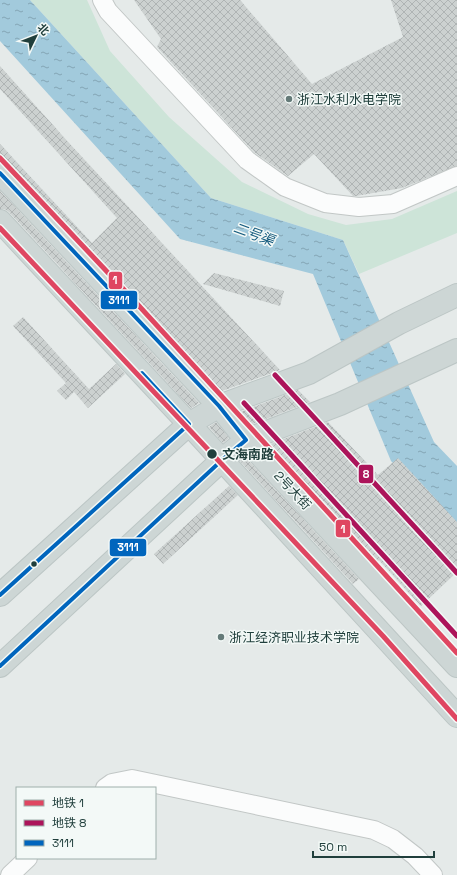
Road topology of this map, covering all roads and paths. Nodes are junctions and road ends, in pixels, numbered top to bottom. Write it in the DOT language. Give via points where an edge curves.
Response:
graph roads {
  1 [pos="102,0"];
  2 [pos="0,173"];
  3 [pos="457,176"];
  4 [pos="0,221"];
  5 [pos="457,295"];
  6 [pos="457,350"];
  7 [pos="219,406"];
  8 [pos="189,424"];
  9 [pos="246,440"];
  10 [pos="222,460"];
  11 [pos="0,595"];
  12 [pos="0,666"];
  13 [pos="457,666"];
  14 [pos="457,716"];
  15 [pos="106,787"];
  16 [pos="27,859"];
  17 [pos="10,875"];
  18 [pos="433,875"];
  1 -- 3 [label="street" via="108,10 247,160 284,187 325,203 359,206 393,204"];
  2 -- 7 [label="main road, 2号大街"];
  4 -- 8 [label="main road"];
  5 -- 7 [label="main road" via="399,323 309,373"];
  6 -- 9 [label="main road" via="340,404"];
  7 -- 8 [label="main road"];
  7 -- 9 [label="main road, 2号大街"];
  8 -- 10 [label="main road"];
  8 -- 11 [label="main road"];
  9 -- 10 [label="main road"];
  9 -- 13 [label="main road, 2号大街"];
  10 -- 12 [label="main road"];
  10 -- 14 [label="main road"];
  15 -- 18 [label="street" via="112,783 132,779 374,830 393,839 415,856"];
  16 -- 17 [label="street"];
}
